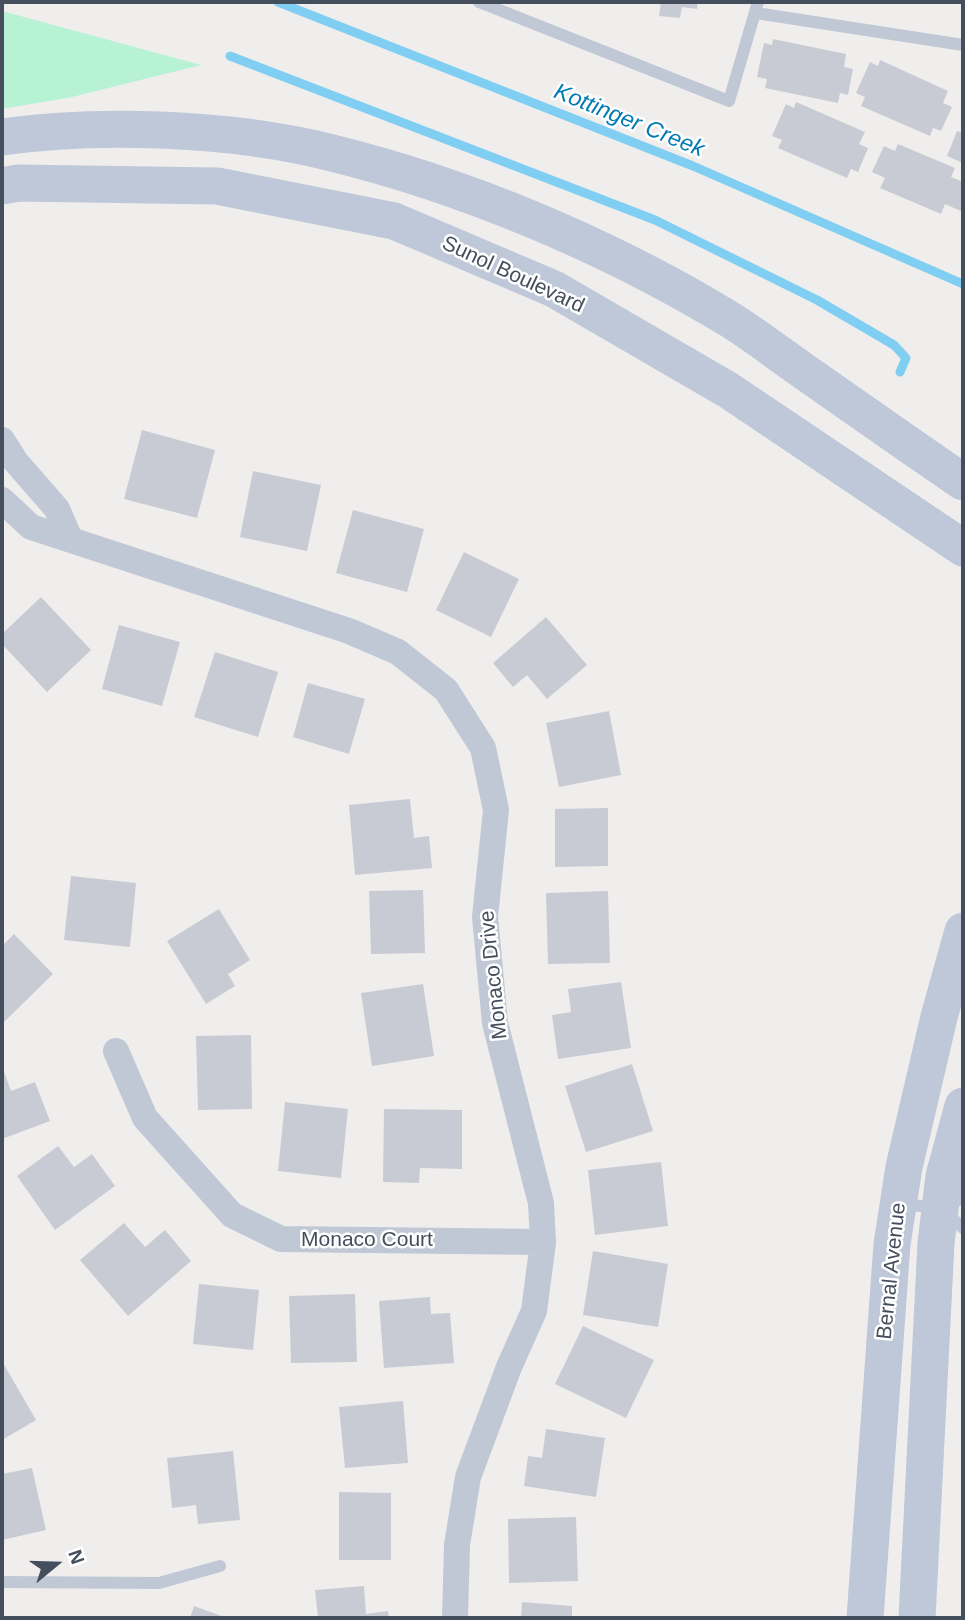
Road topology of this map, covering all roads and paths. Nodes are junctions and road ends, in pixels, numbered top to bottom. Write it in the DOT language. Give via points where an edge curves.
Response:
graph roads {
  1 [pos="479,2"];
  2 [pos="757,8"];
  3 [pos="963,45"];
  4 [pos="2,137"];
  5 [pos="2,186"];
  6 [pos="2,440"];
  7 [pos="918,452"];
  8 [pos="963,471"];
  9 [pos="963,482"];
  10 [pos="2,500"];
  11 [pos="70,540"];
  12 [pos="963,548"];
  13 [pos="963,931"];
  14 [pos="116,1051"];
  15 [pos="963,1106"];
  16 [pos="898,1203"];
  17 [pos="956,1212"];
  18 [pos="543,1242"];
  19 [pos="220,1566"];
  20 [pos="2,1582"];
  21 [pos="455,1618"];
  22 [pos="865,1618"];
  23 [pos="917,1618"];
  1 -- 2 [label="lane" via="729,101"];
  2 -- 3 [label="lane"];
  4 -- 7 [label="main road" via="126,130 234,135 328,152 422,180 596,249 713,310"];
  5 -- 12 [label="main road, Sunol Boulevard" via="217,186 394,221 554,289 727,390"];
  6 -- 11 [label="street" via="57,509"];
  7 -- 8 [label="main road"];
  7 -- 9 [label="main road"];
  10 -- 11 [label="street, Monaco Drive" via="31,527"];
  11 -- 18 [label="street, Monaco Drive" via="349,631 398,652 446,690 483,748 496,810 485,918 495,1023 541,1203"];
  13 -- 16 [label="main road, Bernal Avenue"];
  14 -- 18 [label="street, Monaco Court" via="145,1118 232,1215 281,1240"];
  15 -- 17 [label="main road, Bernal Avenue" via="944,1176"];
  16 -- 17 [label="lane"];
  16 -- 22 [label="main road, Bernal Avenue"];
  17 -- 23 [label="main road, Bernal Avenue" via="930,1348"];
  18 -- 21 [label="street, Monaco Drive" via="534,1311 468,1477 457,1545"];
  19 -- 20 [label="lane" via="159,1583"];
}
